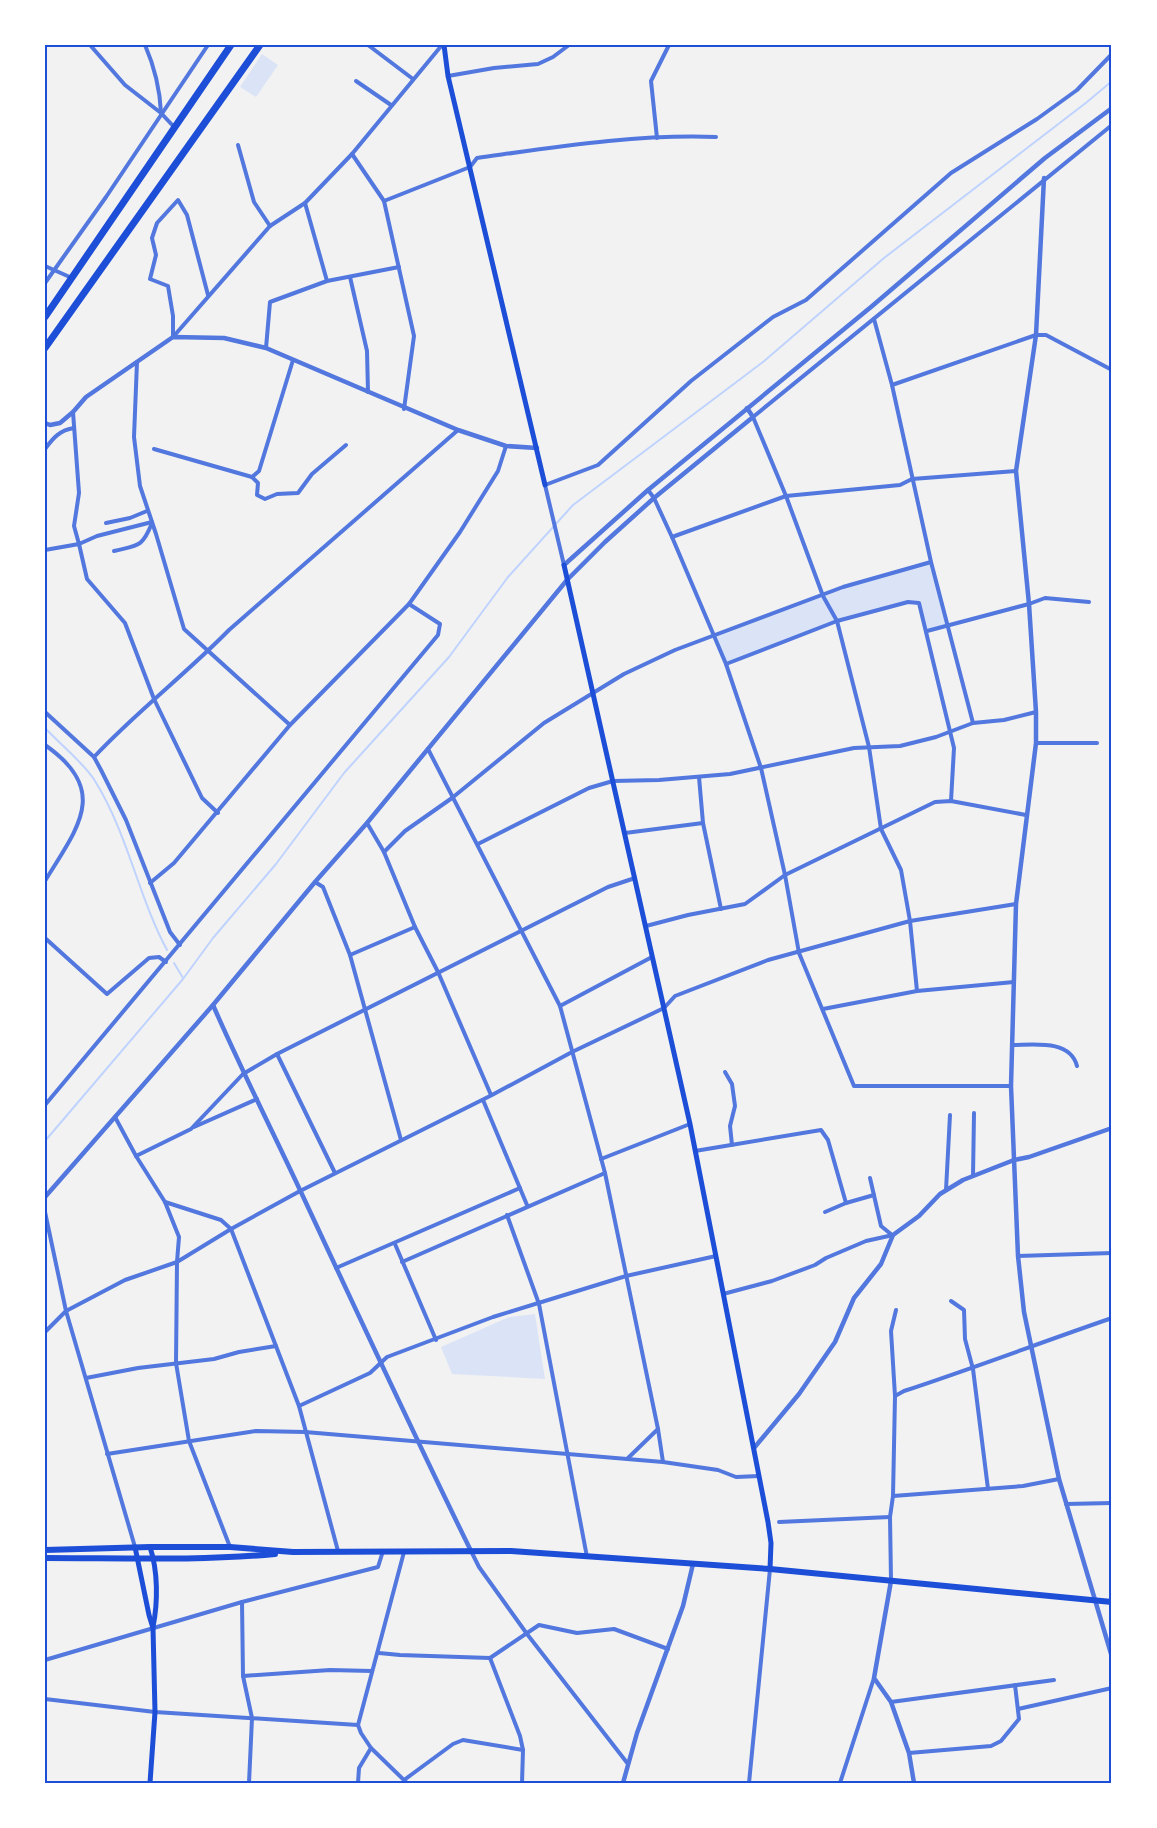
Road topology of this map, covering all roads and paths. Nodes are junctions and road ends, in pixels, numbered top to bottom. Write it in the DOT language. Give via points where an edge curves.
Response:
graph roads {
  1 [pos="90,45"];
  2 [pos="145,45"];
  3 [pos="208,45"];
  4 [pos="231,45"];
  5 [pos="261,45"];
  6 [pos="368,45"];
  7 [pos="443,45"];
  8 [pos="569,45"];
  9 [pos="669,45"];
  10 [pos="1112,54"];
  11 [pos="448,76"];
  12 [pos="413,79"];
  13 [pos="356,81"];
  14 [pos="391,105"];
  15 [pos="1112,108"];
  16 [pos="161,113"];
  17 [pos="1112,125"];
  18 [pos="175,128"];
  19 [pos="716,136"];
  20 [pos="657,138"];
  21 [pos="238,145"];
  22 [pos="352,154"];
  23 [pos="470,167"];
  24 [pos="1044,178"];
  25 [pos="384,201"];
  26 [pos="305,203"];
  27 [pos="270,226"];
  28 [pos="45,266"];
  29 [pos="399,267"];
  30 [pos="54,270"];
  31 [pos="350,277"];
  32 [pos="73,278"];
  33 [pos="327,281"];
  34 [pos="45,282"];
  35 [pos="208,296"];
  36 [pos="45,317"];
  37 [pos="874,319"];
  38 [pos="1036,335"];
  39 [pos="173,337"];
  40 [pos="45,348"];
  41 [pos="266,348"];
  42 [pos="293,360"];
  43 [pos="137,362"];
  44 [pos="1112,370"];
  45 [pos="892,385"];
  46 [pos="368,393"];
  47 [pos="747,408"];
  48 [pos="404,409"];
  49 [pos="73,412"];
  50 [pos="753,417"];
  51 [pos="45,423"];
  52 [pos="74,428"];
  53 [pos="458,430"];
  54 [pos="346,446"];
  55 [pos="506,446"];
  56 [pos="537,448"];
  57 [pos="45,449"];
  58 [pos="154,450"];
  59 [pos="1016,471"];
  60 [pos="252,477"];
  61 [pos="912,479"];
  62 [pos="545,485"];
  63 [pos="648,490"];
  64 [pos="786,496"];
  65 [pos="654,498"];
  66 [pos="147,511"];
  67 [pos="152,522"];
  68 [pos="106,523"];
  69 [pos="672,537"];
  70 [pos="79,544"];
  71 [pos="45,550"];
  72 [pos="114,551"];
  73 [pos="931,562"];
  74 [pos="564,565"];
  75 [pos="567,580"];
  76 [pos="823,596"];
  77 [pos="1089,602"];
  78 [pos="410,604"];
  79 [pos="1029,604"];
  80 [pos="837,621"];
  81 [pos="948,626"];
  82 [pos="927,631"];
  83 [pos="715,635"];
  84 [pos="209,650"];
  85 [pos="726,664"];
  86 [pos="593,691"];
  87 [pos="154,699"];
  88 [pos="45,712"];
  89 [pos="1036,712"];
  90 [pos="972,723"];
  91 [pos="290,725"];
  92 [pos="950,731"];
  93 [pos="1036,743"];
  94 [pos="1097,743"];
  95 [pos="45,745"];
  96 [pos="869,747"];
  97 [pos="428,749"];
  98 [pos="94,757"];
  99 [pos="761,768"];
  100 [pos="699,777"];
  101 [pos="613,781"];
  102 [pos="453,798"];
  103 [pos="951,801"];
  104 [pos="218,813"];
  105 [pos="1026,815"];
  106 [pos="367,823"];
  107 [pos="703,823"];
  108 [pos="881,829"];
  109 [pos="625,833"];
  110 [pos="478,844"];
  111 [pos="384,852"];
  112 [pos="785,875"];
  113 [pos="635,878"];
  114 [pos="45,881"];
  115 [pos="315,882"];
  116 [pos="150,883"];
  117 [pos="1016,904"];
  118 [pos="721,909"];
  119 [pos="910,921"];
  120 [pos="646,926"];
  121 [pos="415,927"];
  122 [pos="521,930"];
  123 [pos="45,938"];
  124 [pos="180,945"];
  125 [pos="799,953"];
  126 [pos="350,956"];
  127 [pos="652,957"];
  128 [pos="166,962"];
  129 [pos="438,972"];
  130 [pos="1014,982"];
  131 [pos="917,991"];
  132 [pos="213,1005"];
  133 [pos="560,1006"];
  134 [pos="664,1008"];
  135 [pos="823,1009"];
  136 [pos="364,1010"];
  137 [pos="1012,1045"];
  138 [pos="572,1052"];
  139 [pos="277,1054"];
  140 [pos="1077,1066"];
  141 [pos="725,1072"];
  142 [pos="243,1074"];
  143 [pos="1011,1086"];
  144 [pos="492,1095"];
  145 [pos="257,1100"];
  146 [pos="483,1100"];
  147 [pos="45,1105"];
  148 [pos="974,1113"];
  149 [pos="950,1115"];
  150 [pos="115,1117"];
  151 [pos="690,1124"];
  152 [pos="1112,1128"];
  153 [pos="191,1129"];
  154 [pos="401,1140"];
  155 [pos="732,1145"];
  156 [pos="695,1151"];
  157 [pos="136,1156"];
  158 [pos="601,1159"];
  159 [pos="1014,1160"];
  160 [pos="335,1173"];
  161 [pos="605,1173"];
  162 [pos="973,1176"];
  163 [pos="870,1178"];
  164 [pos="520,1188"];
  165 [pos="946,1190"];
  166 [pos="300,1191"];
  167 [pos="874,1196"];
  168 [pos="45,1197"];
  169 [pos="165,1202"];
  170 [pos="846,1203"];
  171 [pos="527,1205"];
  172 [pos="45,1212"];
  173 [pos="825,1212"];
  174 [pos="507,1215"];
  175 [pos="231,1229"];
  176 [pos="893,1235"];
  177 [pos="395,1244"];
  178 [pos="1112,1253"];
  179 [pos="1018,1256"];
  180 [pos="716,1257"];
  181 [pos="177,1262"];
  182 [pos="402,1262"];
  183 [pos="335,1269"];
  184 [pos="626,1276"];
  185 [pos="723,1294"];
  186 [pos="951,1301"];
  187 [pos="539,1304"];
  188 [pos="896,1310"];
  189 [pos="66,1311"];
  190 [pos="1112,1318"];
  191 [pos="1112,1325"];
  192 [pos="45,1332"];
  193 [pos="436,1340"];
  194 [pos="1032,1345"];
  195 [pos="276,1346"];
  196 [pos="176,1363"];
  197 [pos="379,1363"];
  198 [pos="973,1369"];
  199 [pos="86,1378"];
  200 [pos="895,1396"];
  201 [pos="299,1406"];
  202 [pos="658,1429"];
  203 [pos="305,1432"];
  204 [pos="189,1441"];
  205 [pos="418,1442"];
  206 [pos="754,1448"];
  207 [pos="107,1454"];
  208 [pos="568,1455"];
  209 [pos="626,1460"];
  210 [pos="663,1462"];
  211 [pos="759,1476"];
  212 [pos="1059,1479"];
  213 [pos="988,1489"];
  214 [pos="893,1496"];
  215 [pos="1112,1503"];
  216 [pos="1066,1504"];
  217 [pos="891,1517"];
  218 [pos="779,1522"];
  219 [pos="150,1546"];
  220 [pos="135,1547"];
  221 [pos="230,1547"];
  222 [pos="46,1548"];
  223 [pos="382,1551"];
  224 [pos="404,1551"];
  225 [pos="471,1551"];
  226 [pos="293,1552"];
  227 [pos="338,1552"];
  228 [pos="587,1557"];
  229 [pos="45,1558"];
  230 [pos="154,1559"];
  231 [pos="139,1560"];
  232 [pos="693,1564"];
  233 [pos="770,1569"];
  234 [pos="891,1581"];
  235 [pos="1094,1601"];
  236 [pos="242,1602"];
  237 [pos="1112,1602"];
  238 [pos="153,1629"];
  239 [pos="527,1634"];
  240 [pos="668,1649"];
  241 [pos="379,1653"];
  242 [pos="1112,1657"];
  243 [pos="490,1658"];
  244 [pos="45,1660"];
  245 [pos="372,1671"];
  246 [pos="243,1676"];
  247 [pos="874,1678"];
  248 [pos="1054,1680"];
  249 [pos="1015,1685"];
  250 [pos="1112,1688"];
  251 [pos="45,1699"];
  252 [pos="891,1702"];
  253 [pos="1018,1709"];
  254 [pos="155,1712"];
  255 [pos="252,1718"];
  256 [pos="358,1725"];
  257 [pos="371,1748"];
  258 [pos="523,1750"];
  259 [pos="909,1754"];
  260 [pos="628,1764"];
  261 [pos="406,1782"];
  262 [pos="150,1783"];
  263 [pos="249,1783"];
  264 [pos="358,1783"];
  265 [pos="522,1783"];
  266 [pos="623,1783"];
  267 [pos="749,1783"];
  268 [pos="840,1783"];
  269 [pos="914,1783"];
  1 -- 16 [label="street" via="125,85"];
  2 -- 16 [label="street" via="160,92"];
  3 -- 16 [label="street"];
  4 -- 18 [label="highway"];
  5 -- 40 [label="highway"];
  6 -- 12 [label="street"];
  7 -- 11 [label="main road"];
  7 -- 12 [label="street"];
  8 -- 11 [label="street" via="538,64"];
  9 -- 20 [label="street" via="651,81"];
  10 -- 62 [label="street" via="1077,90 951,173 806,300 773,317 691,381 598,465"];
  11 -- 23 [label="main road"];
  12 -- 14 [label="street"];
  13 -- 14 [label="street"];
  14 -- 22 [label="street"];
  15 -- 47 [label="street" via="1045,158"];
  16 -- 18 [label="street"];
  16 -- 30 [label="street"];
  17 -- 24 [label="street"];
  18 -- 32 [label="highway"];
  19 -- 20 [label="street"];
  20 -- 23 [label="street" via="477,158"];
  21 -- 27 [label="street" via="254,202"];
  22 -- 25 [label="street"];
  22 -- 26 [label="street"];
  23 -- 25 [label="street"];
  23 -- 56 [label="main road"];
  24 -- 37 [label="street"];
  24 -- 38 [label="street"];
  25 -- 29 [label="street"];
  26 -- 27 [label="street"];
  26 -- 33 [label="street"];
  27 -- 35 [label="street"];
  28 -- 30 [label="street"];
  29 -- 31 [label="street"];
  29 -- 48 [label="street" via="414,336"];
  30 -- 32 [label="street"];
  30 -- 34 [label="street"];
  31 -- 33 [label="street"];
  31 -- 46 [label="street" via="367,351"];
  32 -- 36 [label="highway"];
  33 -- 41 [label="street" via="270,302"];
  35 -- 39 [label="street"];
  35 -- 39 [label="street" via="187,215 178,200 157,223 152,238 156,255 150,279 168,286"];
  37 -- 45 [label="street"];
  37 -- 50 [label="street"];
  38 -- 44 [label="street" via="1046,335"];
  38 -- 45 [label="street"];
  38 -- 59 [label="street"];
  39 -- 41 [label="street" via="224,338"];
  39 -- 43 [label="street"];
  41 -- 42 [label="street"];
  42 -- 46 [label="street"];
  42 -- 60 [label="street" via="259,471"];
  43 -- 49 [label="street" via="86,397"];
  43 -- 66 [label="street" via="134,437"];
  45 -- 61 [label="street"];
  46 -- 48 [label="street"];
  47 -- 50 [label="street"];
  47 -- 63 [label="street"];
  48 -- 53 [label="street"];
  49 -- 51 [label="street" via="60,423"];
  49 -- 52 [label="street"];
  50 -- 64 [label="street"];
  50 -- 65 [label="street"];
  52 -- 57 [label="street" via="53,438"];
  52 -- 70 [label="street" via="79,493 74,526"];
  53 -- 55 [label="street"];
  53 -- 84 [label="street"];
  54 -- 60 [label="street" via="294,494 265,499 257,495 258,483"];
  55 -- 56 [label="street"];
  55 -- 78 [label="street" via="498,471"];
  56 -- 62 [label="main road"];
  58 -- 60 [label="street"];
  59 -- 61 [label="street"];
  59 -- 79 [label="street"];
  61 -- 64 [label="street" via="900,485"];
  61 -- 73 [label="street"];
  62 -- 74 [label="street"];
  63 -- 65 [label="street"];
  63 -- 74 [label="street"];
  64 -- 69 [label="street"];
  64 -- 76 [label="street"];
  65 -- 69 [label="street"];
  65 -- 75 [label="street"];
  66 -- 67 [label="street"];
  66 -- 68 [label="street"];
  67 -- 70 [label="street"];
  67 -- 72 [label="street" via="139,545"];
  67 -- 84 [label="street" via="184,629"];
  69 -- 83 [label="street"];
  70 -- 71 [label="street"];
  70 -- 87 [label="street" via="87,579 125,623"];
  73 -- 76 [label="street"];
  73 -- 81 [label="street"];
  74 -- 75 [label="main road"];
  75 -- 86 [label="main road"];
  75 -- 97 [label="street"];
  76 -- 80 [label="street"];
  76 -- 83 [label="street"];
  77 -- 79 [label="street" via="1045,598"];
  78 -- 91 [label="street"];
  78 -- 124 [label="street" via="440,624 438,635"];
  79 -- 81 [label="street"];
  79 -- 89 [label="street"];
  80 -- 82 [label="street" via="915,602 919,603"];
  80 -- 85 [label="street"];
  80 -- 96 [label="street"];
  81 -- 82 [label="street"];
  81 -- 90 [label="street"];
  82 -- 92 [label="street"];
  83 -- 85 [label="street"];
  83 -- 86 [label="street"];
  84 -- 87 [label="street"];
  84 -- 91 [label="street"];
  85 -- 99 [label="street"];
  86 -- 101 [label="main road"];
  86 -- 102 [label="street" via="544,723"];
  87 -- 98 [label="street"];
  87 -- 104 [label="street" via="202,798"];
  88 -- 98 [label="street"];
  89 -- 90 [label="street"];
  89 -- 93 [label="street"];
  90 -- 92 [label="street"];
  91 -- 104 [label="street"];
  92 -- 96 [label="street" via="900,746"];
  92 -- 103 [label="street" via="954,748"];
  93 -- 94 [label="street"];
  93 -- 105 [label="street"];
  95 -- 114 [label="street" via="61,756 73,772 84,803 79,825"];
  96 -- 99 [label="street"];
  96 -- 108 [label="street"];
  97 -- 102 [label="street"];
  97 -- 106 [label="street"];
  98 -- 116 [label="street" via="126,820"];
  99 -- 100 [label="street"];
  99 -- 112 [label="street"];
  100 -- 101 [label="street"];
  100 -- 107 [label="street"];
  101 -- 109 [label="main road"];
  101 -- 110 [label="street" via="589,788"];
  102 -- 110 [label="street"];
  102 -- 111 [label="street" via="405,831"];
  103 -- 105 [label="street"];
  103 -- 108 [label="street" via="935,802"];
  104 -- 116 [label="street" via="174,863"];
  105 -- 117 [label="street"];
  106 -- 111 [label="street"];
  106 -- 115 [label="street"];
  107 -- 109 [label="street"];
  107 -- 118 [label="street"];
  108 -- 112 [label="street"];
  108 -- 119 [label="street" via="901,870"];
  109 -- 113 [label="main road"];
  110 -- 122 [label="street"];
  111 -- 121 [label="street"];
  112 -- 118 [label="street" via="745,904"];
  112 -- 125 [label="street"];
  113 -- 120 [label="main road"];
  113 -- 122 [label="street" via="608,887"];
  115 -- 126 [label="street" via="323,886"];
  115 -- 132 [label="street"];
  116 -- 124 [label="street" via="170,932"];
  117 -- 119 [label="street"];
  117 -- 130 [label="street"];
  118 -- 120 [label="street"];
  119 -- 125 [label="street"];
  119 -- 131 [label="street"];
  120 -- 127 [label="main road"];
  121 -- 126 [label="street"];
  121 -- 129 [label="street"];
  122 -- 129 [label="street"];
  122 -- 133 [label="street"];
  123 -- 128 [label="street" via="107,994 149,958 159,957"];
  124 -- 128 [label="street"];
  125 -- 134 [label="street" via="758,964 675,996"];
  125 -- 135 [label="street"];
  126 -- 136 [label="street"];
  127 -- 133 [label="street"];
  127 -- 134 [label="main road"];
  128 -- 147 [label="street"];
  129 -- 136 [label="street"];
  129 -- 144 [label="street"];
  130 -- 131 [label="street"];
  130 -- 137 [label="street"];
  131 -- 135 [label="street"];
  132 -- 142 [label="street"];
  132 -- 150 [label="street"];
  133 -- 138 [label="street"];
  134 -- 138 [label="street"];
  134 -- 151 [label="main road"];
  135 -- 143 [label="street" via="854,1086"];
  136 -- 139 [label="street"];
  136 -- 154 [label="street"];
  137 -- 140 [label="street" via="1063,1048"];
  137 -- 143 [label="street"];
  138 -- 144 [label="street"];
  138 -- 158 [label="street"];
  139 -- 142 [label="street"];
  139 -- 160 [label="street"];
  141 -- 155 [label="street" via="732,1084 735,1106 730,1126"];
  142 -- 145 [label="street"];
  142 -- 153 [label="street"];
  143 -- 159 [label="street"];
  144 -- 146 [label="street"];
  145 -- 153 [label="street"];
  145 -- 166 [label="street"];
  146 -- 154 [label="street"];
  146 -- 164 [label="street"];
  148 -- 162 [label="street"];
  149 -- 165 [label="street"];
  150 -- 157 [label="street"];
  150 -- 168 [label="street"];
  151 -- 156 [label="main road"];
  151 -- 158 [label="street"];
  152 -- 159 [label="street"];
  153 -- 157 [label="street"];
  154 -- 160 [label="street"];
  155 -- 156 [label="street"];
  155 -- 170 [label="street" via="821,1130 828,1140"];
  156 -- 180 [label="main road"];
  157 -- 169 [label="street"];
  158 -- 161 [label="street"];
  159 -- 162 [label="street"];
  159 -- 179 [label="street"];
  160 -- 166 [label="street"];
  161 -- 171 [label="street"];
  161 -- 184 [label="street"];
  162 -- 165 [label="street"];
  163 -- 167 [label="street"];
  164 -- 171 [label="street"];
  164 -- 177 [label="street"];
  165 -- 176 [label="street"];
  166 -- 175 [label="street"];
  166 -- 183 [label="street"];
  167 -- 170 [label="street"];
  167 -- 176 [label="street" via="881,1226"];
  169 -- 175 [label="street" via="221,1220"];
  169 -- 181 [label="street" via="179,1237"];
  170 -- 173 [label="street"];
  171 -- 174 [label="street"];
  172 -- 189 [label="street"];
  174 -- 182 [label="street"];
  174 -- 187 [label="street"];
  175 -- 181 [label="street"];
  175 -- 195 [label="street"];
  176 -- 185 [label="street" via="866,1241 772,1281"];
  176 -- 206 [label="street" via="881,1264 854,1298 835,1342"];
  177 -- 182 [label="street"];
  177 -- 183 [label="street"];
  178 -- 179 [label="street"];
  179 -- 194 [label="street"];
  180 -- 184 [label="street"];
  180 -- 185 [label="main road"];
  181 -- 189 [label="street" via="125,1280"];
  181 -- 196 [label="street"];
  182 -- 193 [label="street"];
  183 -- 197 [label="street"];
  184 -- 187 [label="street"];
  184 -- 202 [label="street"];
  185 -- 206 [label="main road"];
  186 -- 198 [label="street" via="964,1310 965,1339"];
  187 -- 193 [label="street"];
  187 -- 208 [label="street"];
  188 -- 200 [label="street" via="891,1331"];
  189 -- 192 [label="street"];
  189 -- 199 [label="street"];
  190 -- 191 [label="street"];
  190 -- 194 [label="street"];
  193 -- 197 [label="street"];
  194 -- 198 [label="street"];
  194 -- 212 [label="street"];
  195 -- 196 [label="street"];
  195 -- 201 [label="street"];
  196 -- 199 [label="street"];
  196 -- 204 [label="street"];
  197 -- 201 [label="street" via="370,1374"];
  197 -- 205 [label="street"];
  198 -- 200 [label="street"];
  198 -- 213 [label="street"];
  199 -- 207 [label="street"];
  200 -- 214 [label="street"];
  201 -- 203 [label="street"];
  202 -- 209 [label="street"];
  202 -- 210 [label="street"];
  203 -- 204 [label="street" via="256,1431"];
  203 -- 205 [label="street"];
  203 -- 227 [label="street"];
  204 -- 207 [label="street"];
  204 -- 221 [label="street"];
  205 -- 208 [label="street"];
  205 -- 225 [label="street"];
  206 -- 211 [label="main road"];
  207 -- 220 [label="street"];
  208 -- 209 [label="street"];
  208 -- 228 [label="street"];
  209 -- 210 [label="street"];
  210 -- 211 [label="street" via="718,1470 736,1477"];
  211 -- 233 [label="main road" via="771,1543"];
  212 -- 213 [label="street"];
  212 -- 216 [label="street"];
  213 -- 214 [label="street"];
  214 -- 217 [label="street"];
  215 -- 216 [label="street"];
  216 -- 235 [label="street"];
  217 -- 218 [label="street"];
  217 -- 234 [label="street"];
  219 -- 220 [label="main road"];
  219 -- 221 [label="main road"];
  219 -- 230 [label="main road"];
  220 -- 222 [label="main road"];
  220 -- 231 [label="main road"];
  221 -- 226 [label="main road"];
  223 -- 224 [label="main road"];
  223 -- 227 [label="main road"];
  223 -- 236 [label="street" via="378,1567"];
  224 -- 225 [label="main road"];
  224 -- 241 [label="street"];
  225 -- 228 [label="main road"];
  225 -- 239 [label="street"];
  226 -- 227 [label="main road"];
  226 -- 230 [label="main road"];
  228 -- 232 [label="main road"];
  229 -- 231 [label="main road"];
  230 -- 231 [label="main road"];
  230 -- 238 [label="main road"];
  231 -- 238 [label="main road"];
  232 -- 233 [label="main road"];
  232 -- 240 [label="street"];
  233 -- 234 [label="main road"];
  233 -- 267 [label="street"];
  234 -- 235 [label="main road"];
  234 -- 247 [label="street"];
  235 -- 237 [label="main road"];
  235 -- 242 [label="street"];
  236 -- 238 [label="street"];
  236 -- 246 [label="street"];
  238 -- 244 [label="street"];
  238 -- 254 [label="main road"];
  239 -- 240 [label="street" via="539,1625 577,1634 614,1629"];
  239 -- 243 [label="street"];
  239 -- 260 [label="street"];
  240 -- 260 [label="street"];
  241 -- 243 [label="street"];
  241 -- 245 [label="street"];
  243 -- 258 [label="street"];
  245 -- 246 [label="street"];
  245 -- 256 [label="street"];
  246 -- 255 [label="street"];
  247 -- 252 [label="street"];
  247 -- 268 [label="street"];
  248 -- 249 [label="street"];
  249 -- 252 [label="street"];
  249 -- 253 [label="street"];
  250 -- 253 [label="street"];
  251 -- 254 [label="street"];
  252 -- 259 [label="street"];
  253 -- 259 [label="street" via="1019,1719 991,1746"];
  254 -- 255 [label="street"];
  254 -- 262 [label="main road"];
  255 -- 256 [label="street"];
  255 -- 263 [label="street"];
  256 -- 257 [label="street"];
  257 -- 261 [label="street"];
  257 -- 264 [label="street" via="359,1768"];
  258 -- 261 [label="street" via="463,1740"];
  258 -- 265 [label="street"];
  259 -- 269 [label="street"];
  260 -- 266 [label="street"];
}
